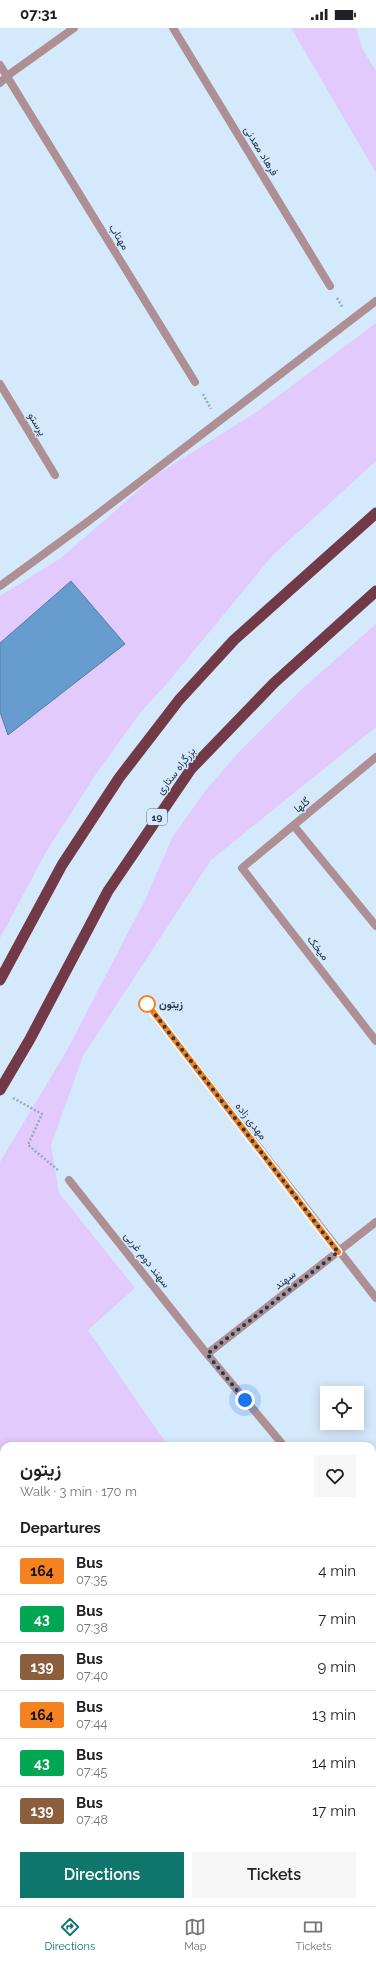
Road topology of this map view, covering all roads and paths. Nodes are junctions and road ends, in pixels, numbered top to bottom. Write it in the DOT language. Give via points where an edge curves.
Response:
graph roads {
  1 [pos="74,28"];
  2 [pos="173,28"];
  3 [pos="0,65"];
  4 [pos="7,76"];
  5 [pos="0,83"];
  6 [pos="330,286"];
  7 [pos="376,301"];
  8 [pos="351,320"];
  9 [pos="195,382"];
  10 [pos="0,384"];
  11 [pos="219,421"];
  12 [pos="55,475"];
  13 [pos="376,513"];
  14 [pos="0,586"];
  15 [pos="376,591"];
  16 [pos="376,757"];
  17 [pos="294,826"];
  18 [pos="242,868"];
  19 [pos="376,926"];
  20 [pos="0,980"];
  21 [pos="147,1004"];
  22 [pos="376,1041"];
  23 [pos="3,1092"];
  24 [pos="69,1180"];
  25 [pos="376,1222"];
  26 [pos="338,1252"];
  27 [pos="376,1298"];
  28 [pos="207,1354"];
  29 [pos="281,1442"];
  1 -- 4 [label="street"];
  2 -- 6 [label="street, فرهاد معدنی"];
  3 -- 4 [label="street, مهتاب"];
  4 -- 5 [label="street"];
  4 -- 9 [label="street, مهتاب"];
  6 -- 8 [label="path"];
  7 -- 8 [label="street"];
  8 -- 11 [label="street"];
  9 -- 11 [label="path"];
  10 -- 12 [label="street, پرستو"];
  11 -- 14 [label="street"];
  13 -- 20 [label="highway" via="234,640 179,700 118,778 62,865"];
  15 -- 23 [label="highway, بزرگراه ستاری / 19" via="274,683 191,769 108,891"];
  16 -- 17 [label="street, گلها"];
  17 -- 18 [label="street, گلها"];
  17 -- 19 [label="street"];
  18 -- 22 [label="street, میخک"];
  21 -- 26 [label="street, مهدی زاده"];
  23 -- 24 [label="path" via="42,1114 28,1144"];
  24 -- 28 [label="street, سهند دوم غربی"];
  25 -- 26 [label="street, سهند"];
  26 -- 27 [label="street, مهدی زاده"];
  26 -- 28 [label="street, سهند"];
  28 -- 29 [label="street, سهند دوم غربی"];
}
